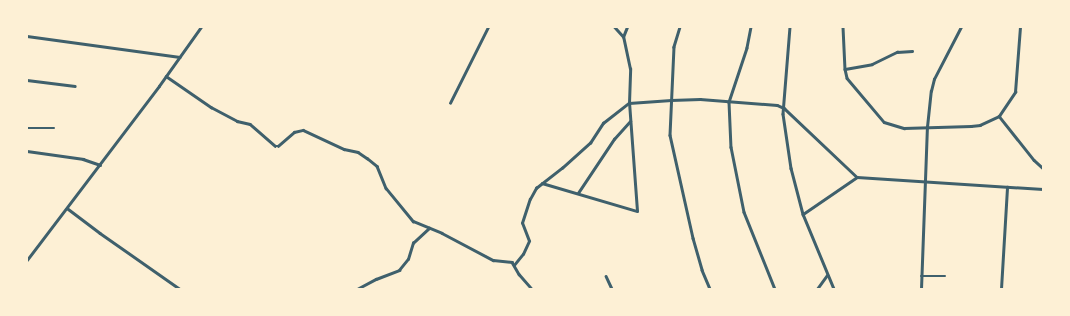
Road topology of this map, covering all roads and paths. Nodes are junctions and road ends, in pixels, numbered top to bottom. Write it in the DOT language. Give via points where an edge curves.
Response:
graph roads {
  1 [pos="201,27"];
  2 [pos="488,27"];
  3 [pos="614,27"];
  4 [pos="628,27"];
  5 [pos="680,27"];
  6 [pos="751,27"];
  7 [pos="790,27"];
  8 [pos="844,27"];
  9 [pos="962,27"];
  10 [pos="1020,27"];
  11 [pos="27,36"];
  12 [pos="623,37"];
  13 [pos="912,51"];
  14 [pos="180,57"];
  15 [pos="845,69"];
  16 [pos="166,76"];
  17 [pos="27,80"];
  18 [pos="75,86"];
  19 [pos="671,100"];
  20 [pos="729,102"];
  21 [pos="450,103"];
  22 [pos="629,103"];
  23 [pos="784,108"];
  24 [pos="998,116"];
  25 [pos="630,120"];
  26 [pos="927,127"];
  27 [pos="27,128"];
  28 [pos="54,128"];
  29 [pos="27,151"];
  30 [pos="100,165"];
  31 [pos="1043,168"];
  32 [pos="857,177"];
  33 [pos="925,181"];
  34 [pos="542,183"];
  35 [pos="1007,187"];
  36 [pos="1043,189"];
  37 [pos="578,193"];
  38 [pos="67,208"];
  39 [pos="803,214"];
  40 [pos="429,228"];
  41 [pos="27,260"];
  42 [pos="514,265"];
  43 [pos="827,274"];
  44 [pos="606,276"];
  45 [pos="921,276"];
  46 [pos="945,276"];
  47 [pos="180,289"];
  48 [pos="357,289"];
  49 [pos="503,289"];
  50 [pos="507,289"];
  51 [pos="532,289"];
  52 [pos="612,289"];
  53 [pos="710,289"];
  54 [pos="775,289"];
  55 [pos="817,289"];
  56 [pos="834,289"];
  57 [pos="920,289"];
  58 [pos="1001,289"];
  1 -- 14 [label="street"];
  2 -- 21 [label="street"];
  3 -- 12 [label="street"];
  4 -- 12 [label="street"];
  5 -- 19 [label="street" via="674,47"];
  6 -- 20 [label="street" via="747,48"];
  7 -- 23 [label="street"];
  8 -- 15 [label="street"];
  9 -- 26 [label="street" via="934,79"];
  10 -- 24 [label="street" via="1015,92"];
  11 -- 14 [label="street"];
  12 -- 22 [label="street" via="630,69"];
  13 -- 15 [label="street" via="897,52 872,64"];
  14 -- 16 [label="street"];
  15 -- 26 [label="street" via="847,78 884,122 904,128"];
  16 -- 30 [label="street"];
  16 -- 40 [label="street" via="237,121 250,124 275,146 294,132 303,130 344,150 358,152 376,166 386,188 408,217"];
  17 -- 18 [label="street"];
  19 -- 20 [label="street"];
  19 -- 22 [label="street"];
  19 -- 53 [label="street" via="670,129 674,155 693,238"];
  20 -- 23 [label="street" via="770,103"];
  20 -- 54 [label="street" via="731,147 744,212"];
  22 -- 25 [label="street"];
  22 -- 34 [label="street" via="603,123 590,143"];
  23 -- 32 [label="street"];
  23 -- 39 [label="street" via="783,120 791,168"];
  24 -- 26 [label="street" via="980,125"];
  24 -- 31 [label="street"];
  25 -- 37 [label="street" via="614,139"];
  25 -- 37 [label="street" via="637,211"];
  26 -- 33 [label="street"];
  27 -- 28 [label="street"];
  29 -- 30 [label="street" via="83,159"];
  30 -- 38 [label="street"];
  32 -- 33 [label="street"];
  32 -- 39 [label="street"];
  33 -- 35 [label="street"];
  33 -- 45 [label="street"];
  34 -- 37 [label="street"];
  34 -- 42 [label="street" via="533,193 523,217 522,227 529,241"];
  35 -- 36 [label="street"];
  35 -- 58 [label="street"];
  38 -- 41 [label="street"];
  38 -- 47 [label="street"];
  39 -- 43 [label="street"];
  40 -- 42 [label="street" via="493,260 509,260"];
  40 -- 48 [label="street" via="413,243 408,259 399,270"];
  42 -- 51 [label="street"];
  43 -- 55 [label="street"];
  43 -- 56 [label="street"];
  44 -- 52 [label="street"];
  45 -- 46 [label="street"];
  45 -- 57 [label="street"];
  49 -- 50 [label="street"];
}
